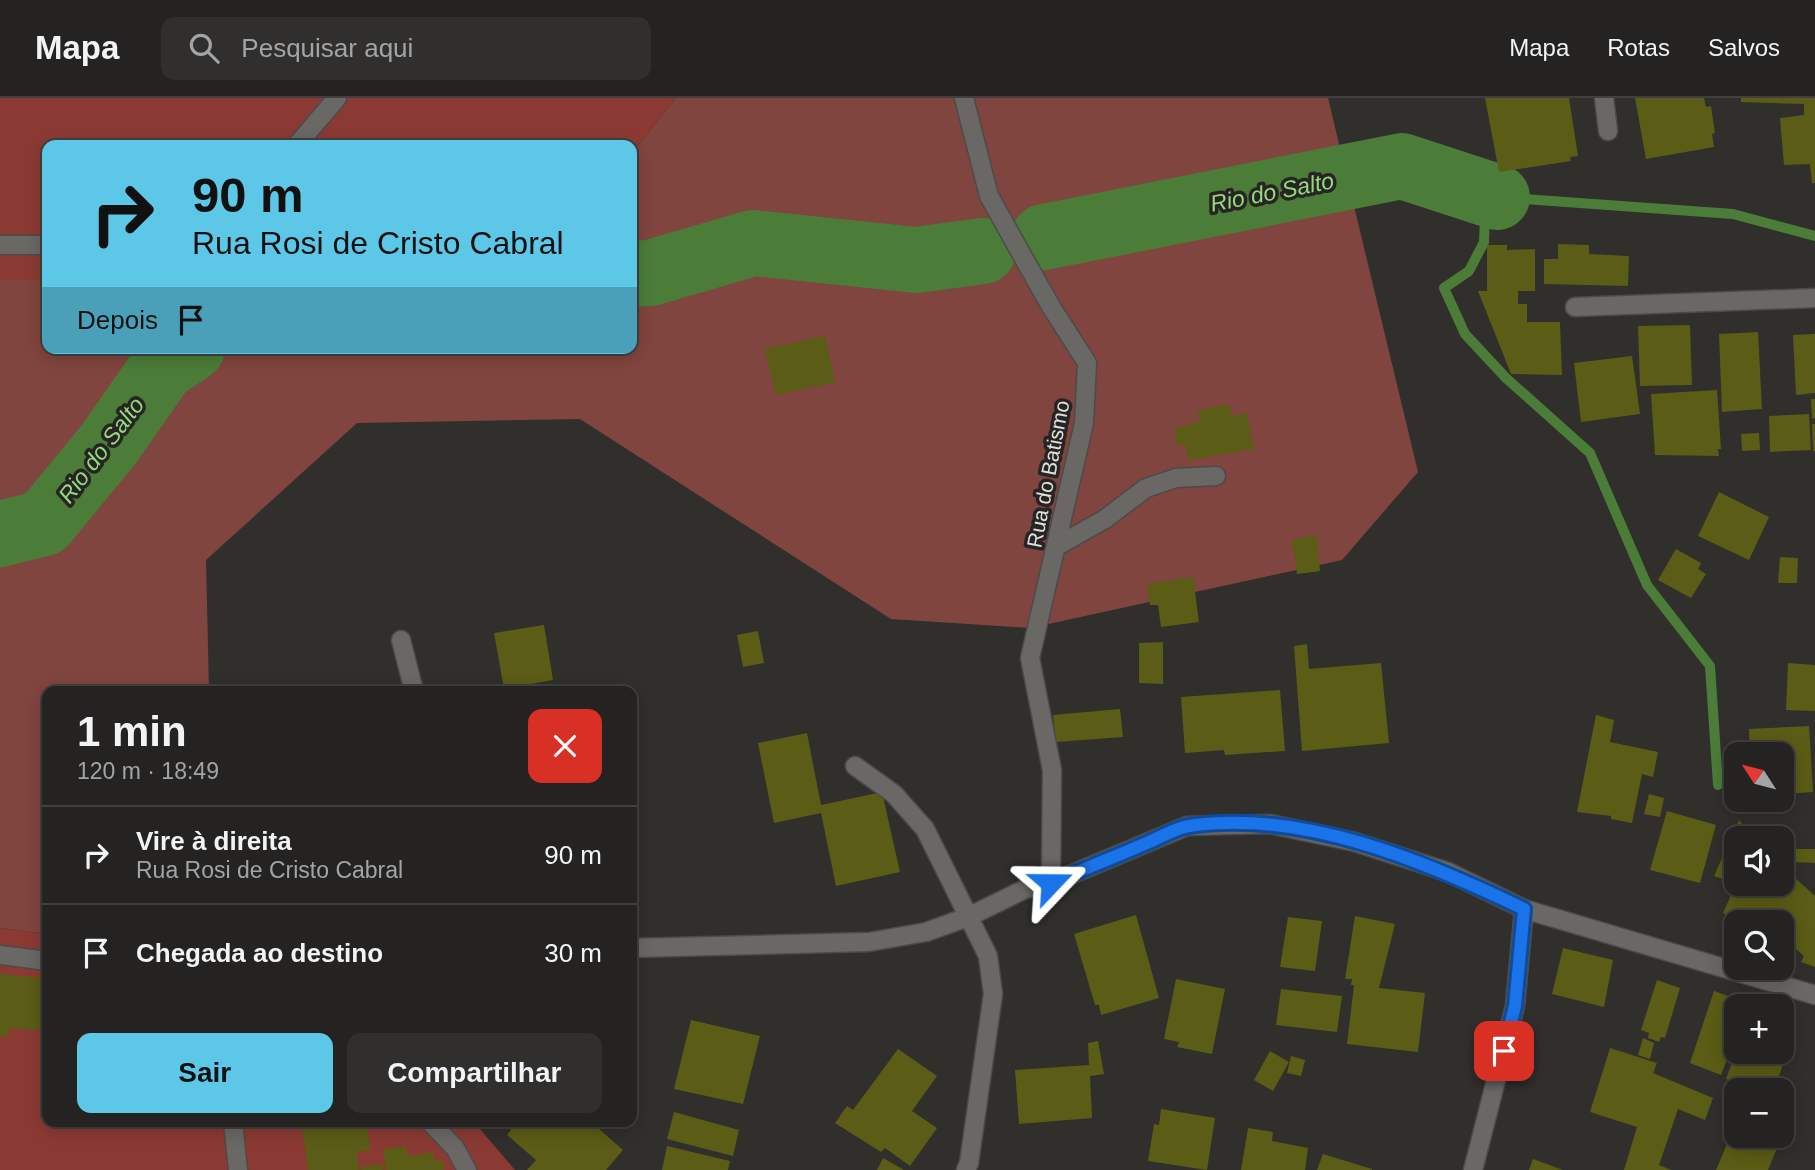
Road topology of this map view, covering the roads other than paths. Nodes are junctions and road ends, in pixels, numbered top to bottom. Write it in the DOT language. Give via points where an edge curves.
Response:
graph roads {
  1 [pos="337,98"];
  2 [pos="964,98"];
  3 [pos="1604,98"];
  4 [pos="1608,131"];
  5 [pos="301,140"];
  6 [pos="0,245"];
  7 [pos="42,246"];
  8 [pos="1815,298"];
  9 [pos="1575,307"];
  10 [pos="1216,476"];
  11 [pos="1059,545"];
  12 [pos="401,640"];
  13 [pos="413,686"];
  14 [pos="855,766"];
  15 [pos="1051,883"];
  16 [pos="1524,909"];
  17 [pos="968,917"];
  18 [pos="637,948"];
  19 [pos="0,955"];
  20 [pos="42,960"];
  21 [pos="1815,995"];
  22 [pos="234,1127"];
  23 [pos="435,1127"];
  24 [pos="238,1170"];
  25 [pos="467,1170"];
  26 [pos="966,1170"];
  27 [pos="1473,1170"];
  1 -- 5 [label="street"];
  2 -- 11 [label="street, Rua do Batismo" via="989,196 1087,363 1084,423"];
  3 -- 4 [label="street"];
  6 -- 7 [label="street"];
  8 -- 9 [label="street"];
  10 -- 11 [label="street" via="1176,478 1146,488"];
  11 -- 15 [label="street, Rua do Batismo" via="1030,658 1052,770"];
  12 -- 13 [label="street"];
  14 -- 17 [label="street" via="894,794 925,829"];
  15 -- 16 [label="street" via="1187,826 1270,824 1355,842 1448,872"];
  15 -- 17 [label="street" via="1025,889"];
  16 -- 21 [label="street"];
  16 -- 27 [label="street" via="1515,1006"];
  17 -- 18 [label="street" via="926,932 869,942"];
  17 -- 26 [label="street" via="988,956 993,994"];
  19 -- 20 [label="street"];
  22 -- 24 [label="street"];
  23 -- 25 [label="street" via="455,1148"];
}
